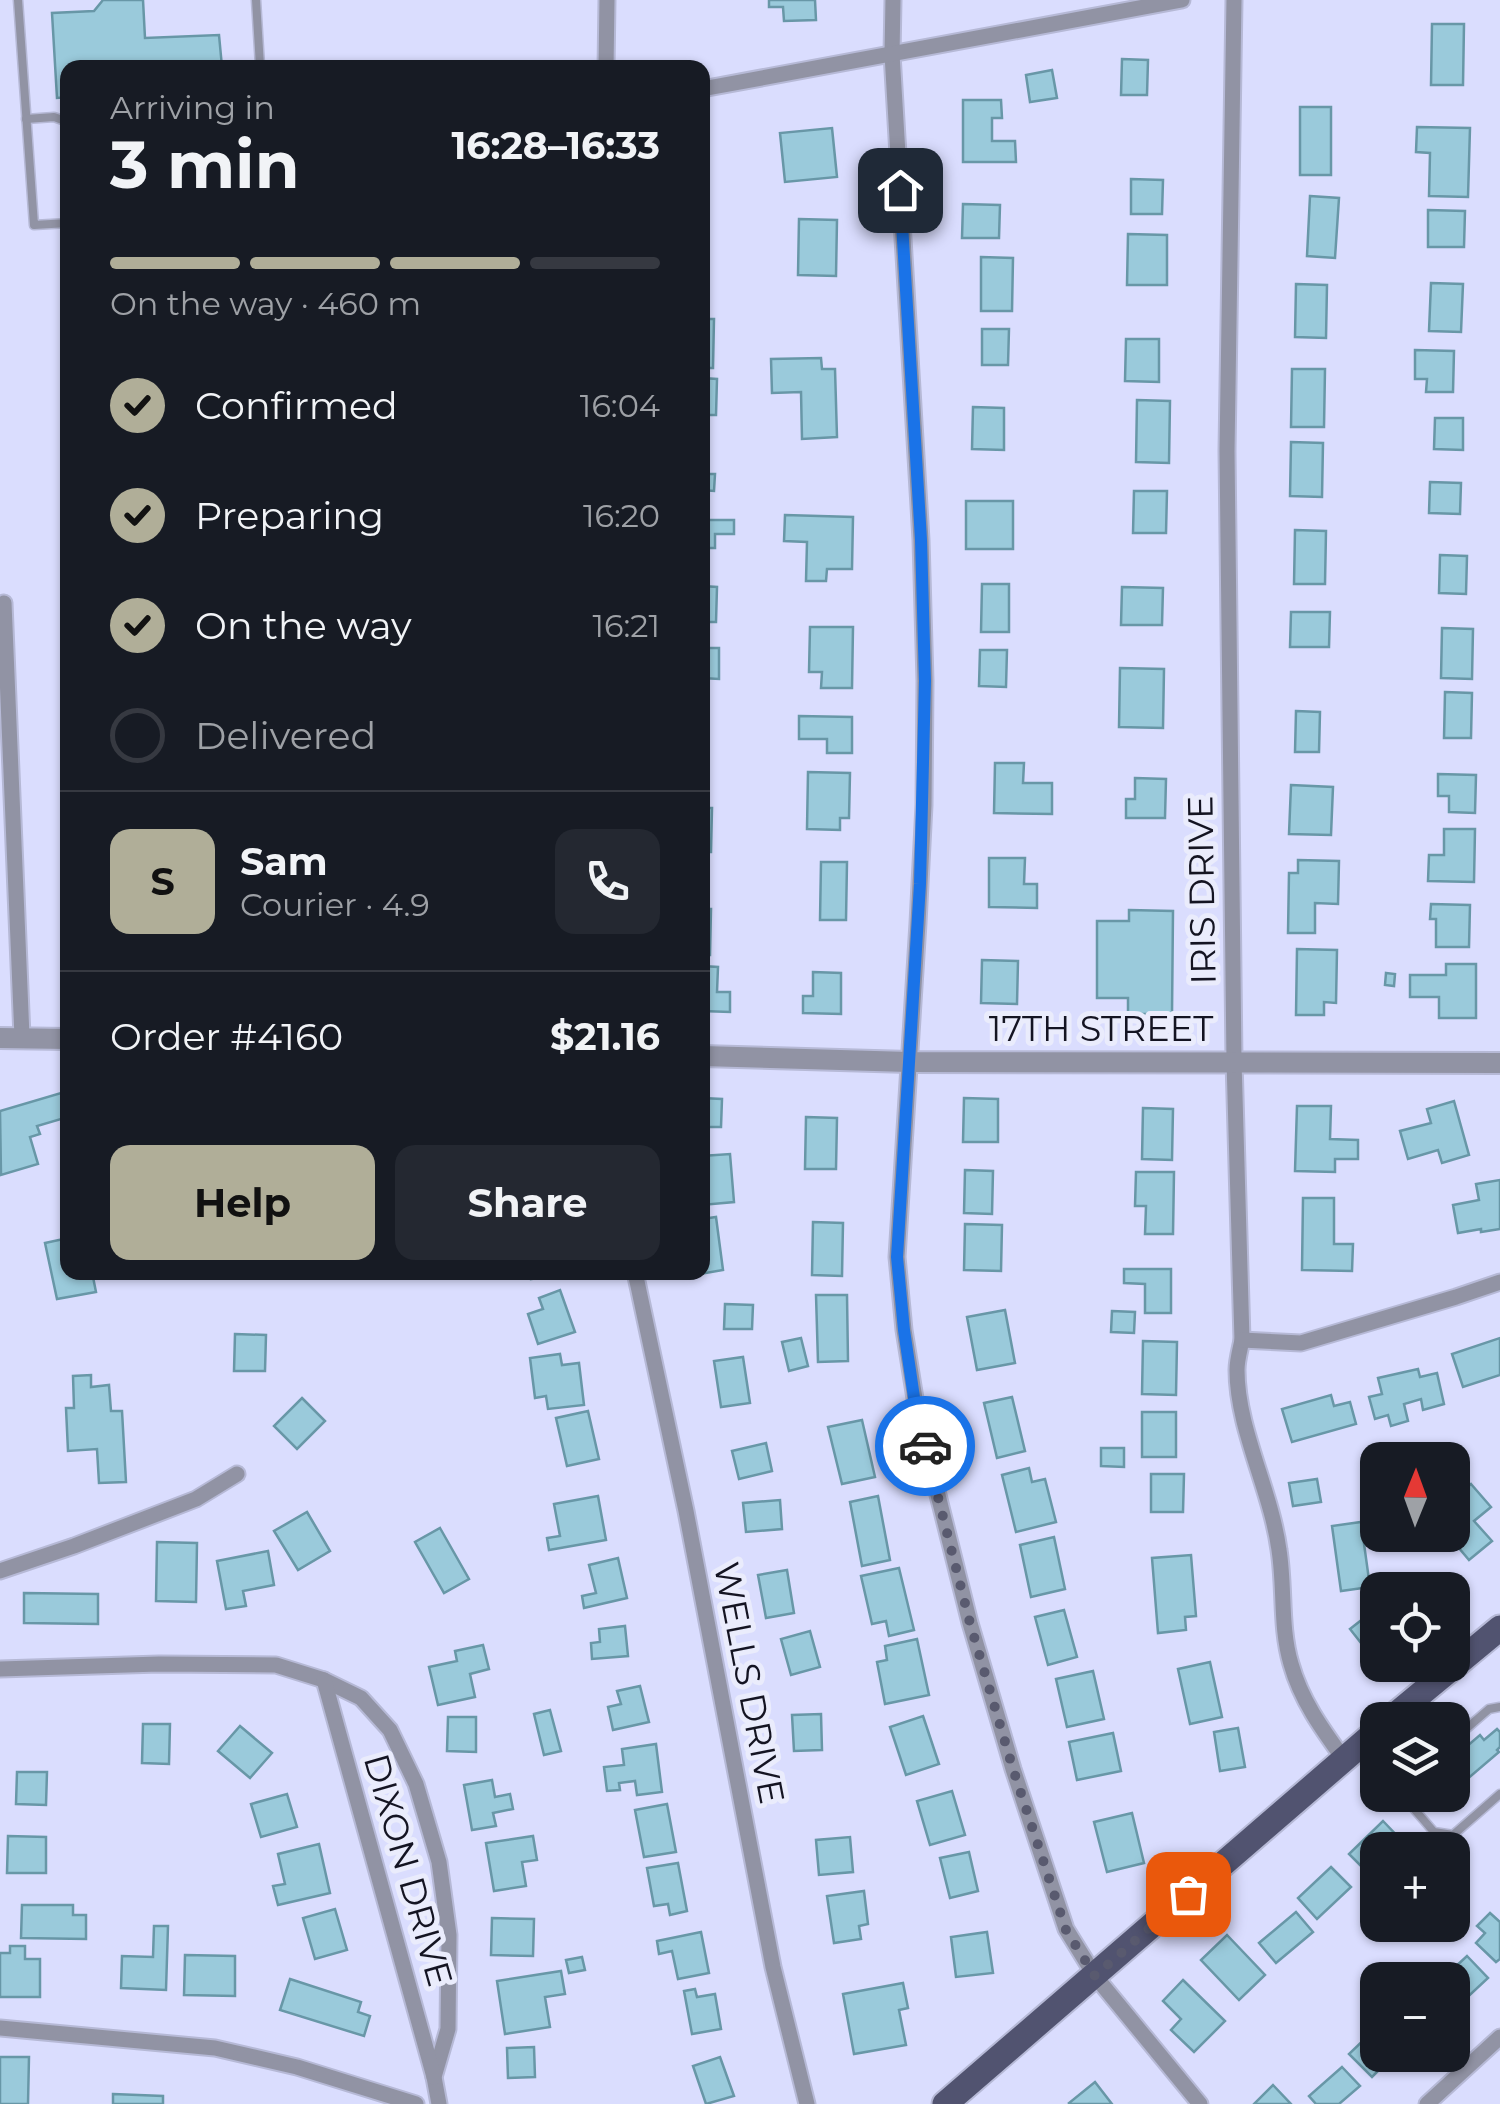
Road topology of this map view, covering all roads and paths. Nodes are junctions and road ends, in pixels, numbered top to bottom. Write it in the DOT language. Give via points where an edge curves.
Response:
graph roads {
  1 [pos="18,0"];
  2 [pos="256,0"];
  3 [pos="607,0"];
  4 [pos="893,0"];
  5 [pos="1182,0"];
  6 [pos="1234,0"];
  7 [pos="892,54"];
  8 [pos="260,60"];
  9 [pos="606,60"];
  10 [pos="710,88"];
  11 [pos="26,119"];
  12 [pos="60,119"];
  13 [pos="60,223"];
  14 [pos="4,602"];
  15 [pos="11,1038"];
  16 [pos="60,1039"];
  17 [pos="710,1056"];
  18 [pos="1234,1061"];
  19 [pos="910,1062"];
  20 [pos="1500,1062"];
  21 [pos="637,1280"];
  22 [pos="1500,1282"];
  23 [pos="1242,1340"];
  24 [pos="237,1474"];
  25 [pos="0,1571"];
  26 [pos="1500,1628"];
  27 [pos="0,1670"];
  28 [pos="324,1680"];
  29 [pos="1411,1702"];
  30 [pos="1500,1707"];
  31 [pos="1470,1725"];
  32 [pos="1360,1744"];
  33 [pos="1500,1794"];
  34 [pos="1417,1812"];
  35 [pos="1095,1976"];
  36 [pos="0,2028"];
  37 [pos="1500,2037"];
  38 [pos="434,2076"];
  39 [pos="416,2104"];
  40 [pos="439,2104"];
  41 [pos="807,2104"];
  42 [pos="945,2104"];
  43 [pos="1200,2104"];
  44 [pos="1427,2104"];
  1 -- 11 [label="lane"];
  2 -- 8 [label="lane"];
  3 -- 9 [label="street"];
  4 -- 7 [label="street"];
  5 -- 7 [label="street"];
  6 -- 18 [label="street, IRIS DRIVE" via="1227,450"];
  7 -- 10 [label="street"];
  7 -- 19 [label="street" via="925,681"];
  11 -- 12 [label="lane"];
  11 -- 13 [label="lane" via="34,225"];
  14 -- 15 [label="street"];
  15 -- 16 [label="street"];
  17 -- 19 [label="street, 17TH STREET"];
  18 -- 19 [label="street, 17TH STREET"];
  18 -- 20 [label="street, 17TH STREET"];
  18 -- 23 [label="street, IRIS DRIVE"];
  19 -- 35 [label="street" via="897,1257 916,1411 1013,1769 1066,1930"];
  21 -- 41 [label="street, WELLS DRIVE" via="773,1966"];
  22 -- 23 [label="street" via="1301,1343"];
  23 -- 32 [label="street, IRIS DRIVE" via="1240,1404 1280,1553 1290,1664 1317,1722"];
  24 -- 25 [label="street" via="196,1498"];
  26 -- 29 [label="main road"];
  27 -- 28 [label="street, DIXON DRIVE" via="276,1665"];
  28 -- 38 [label="street, DIXON DRIVE"];
  28 -- 38 [label="street, DIXON DRIVE" via="361,1698 390,1730 416,1784 439,1862 449,1936 448,2030"];
  30 -- 31 [label="lane"];
  32 -- 35 [label="main road"];
  33 -- 34 [label="lane" via="1453,1836 1434,1832"];
  35 -- 42 [label="main road"];
  35 -- 43 [label="street"];
  36 -- 39 [label="street" via="215,2048"];
  37 -- 44 [label="street"];
  38 -- 40 [label="street, DIXON DRIVE"];
}
